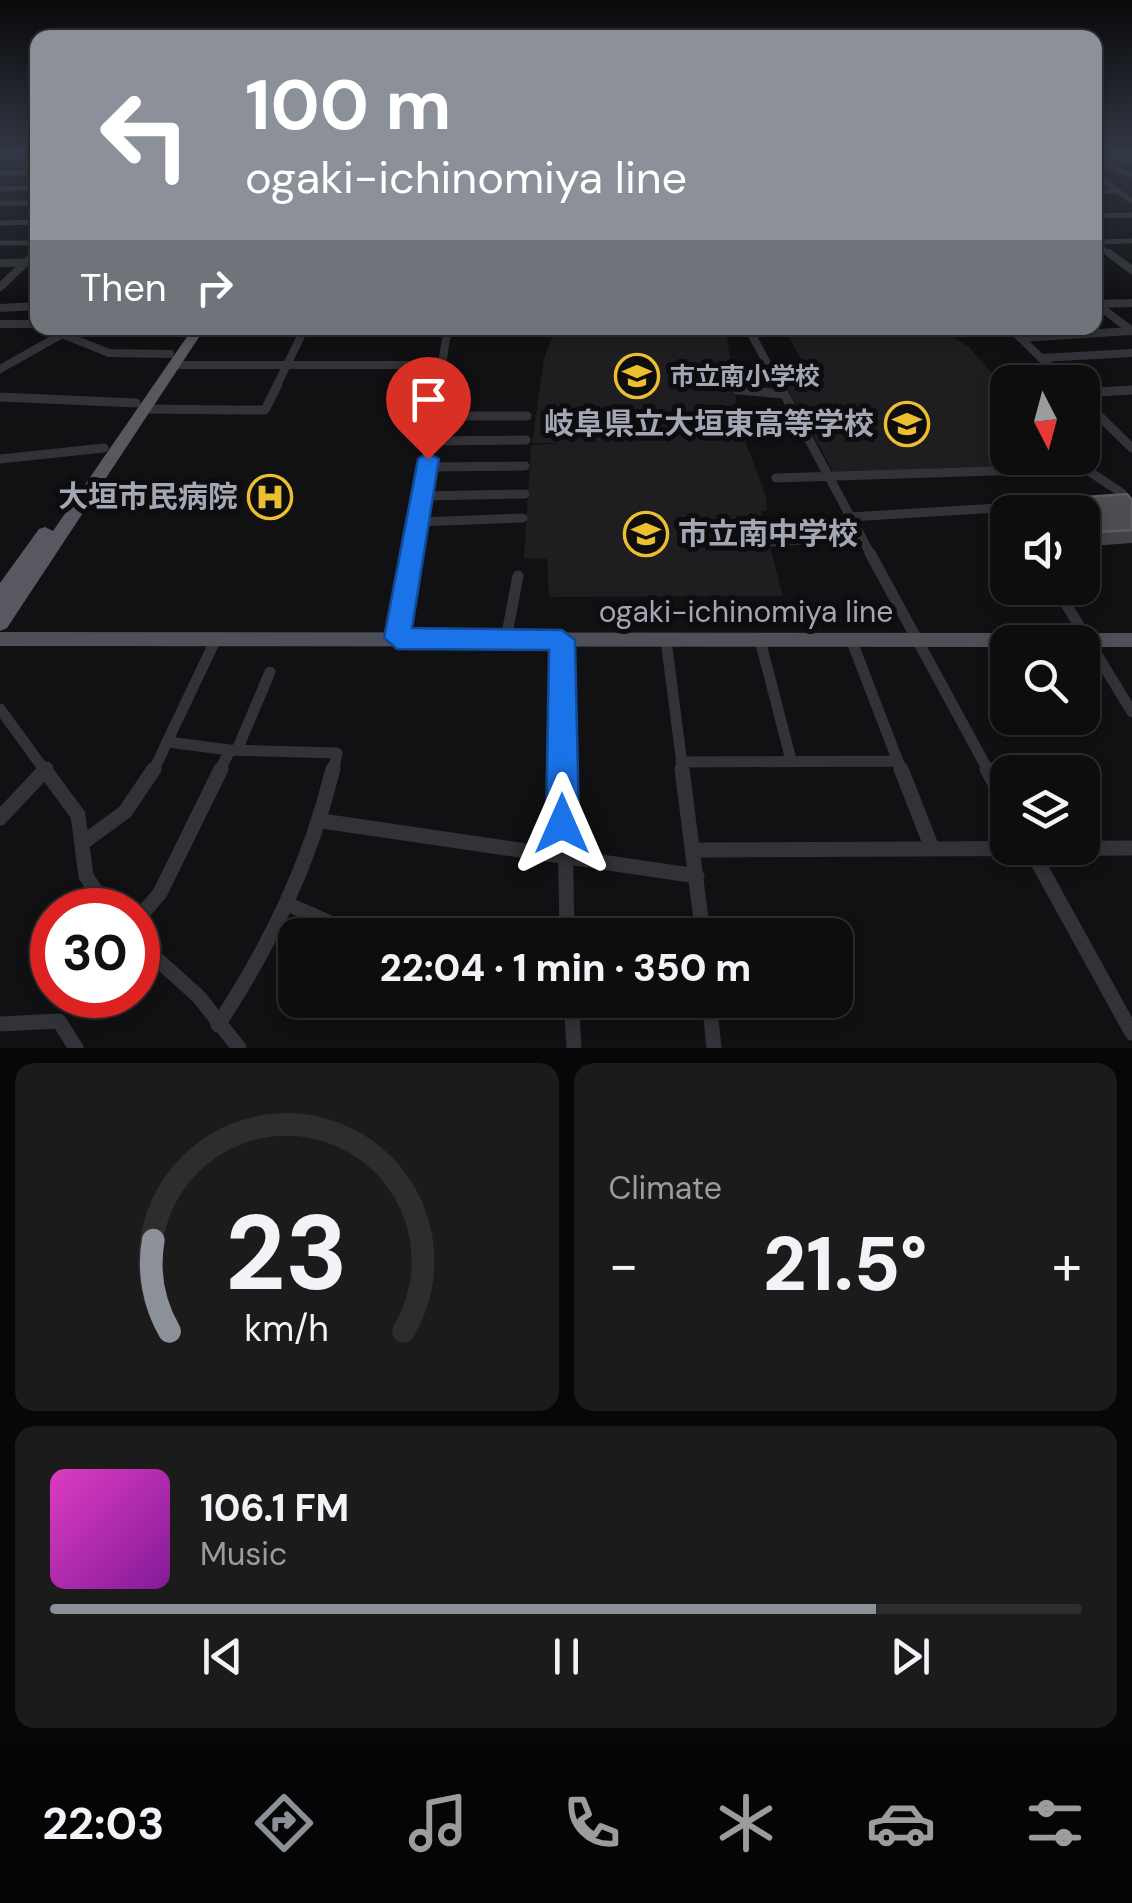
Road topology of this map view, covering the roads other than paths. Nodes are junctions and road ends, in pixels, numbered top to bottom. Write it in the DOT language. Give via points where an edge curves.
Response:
graph roads {
  1 [pos="0,203"];
  2 [pos="30,203"];
  3 [pos="1132,215"];
  4 [pos="1102,216"];
  5 [pos="0,222"];
  6 [pos="30,222"];
  7 [pos="1132,241"];
  8 [pos="1102,242"];
  9 [pos="0,244"];
  10 [pos="30,246"];
  11 [pos="1102,247"];
  12 [pos="30,256"];
  13 [pos="0,262"];
  14 [pos="25,262"];
  15 [pos="30,262"];
  16 [pos="1132,270"];
  17 [pos="0,288"];
  18 [pos="1132,303"];
  19 [pos="1102,304"];
  20 [pos="30,306"];
  21 [pos="0,308"];
  22 [pos="1102,309"];
  23 [pos="0,324"];
  24 [pos="30,324"];
  25 [pos="1132,331"];
  26 [pos="1102,333"];
  27 [pos="55,335"];
  28 [pos="60,335"];
  29 [pos="184,335"];
  30 [pos="193,335"];
  31 [pos="301,335"];
  32 [pos="447,335"];
  33 [pos="752,335"];
  34 [pos="1018,335"];
  35 [pos="1069,335"];
  36 [pos="1021,338"];
  37 [pos="1132,353"];
  38 [pos="1042,358"];
  39 [pos="172,359"];
  40 [pos="286,365"];
  41 [pos="1049,365"];
  42 [pos="442,366"];
  43 [pos="0,369"];
  44 [pos="736,390"];
  45 [pos="1132,390"];
  46 [pos="784,394"];
  47 [pos="1100,394"];
  48 [pos="0,397"];
  49 [pos="139,406"];
  50 [pos="1100,413"];
  51 [pos="435,416"];
  52 [pos="527,416"];
  53 [pos="1126,437"];
  54 [pos="526,440"];
  55 [pos="431,442"];
  56 [pos="104,448"];
  57 [pos="1132,448"];
  58 [pos="0,459"];
  59 [pos="525,466"];
  60 [pos="427,467"];
  61 [pos="829,477"];
  62 [pos="776,478"];
  63 [pos="1127,492"];
  64 [pos="524,494"];
  65 [pos="422,496"];
  66 [pos="1105,497"];
  67 [pos="990,507"];
  68 [pos="850,517"];
  69 [pos="523,518"];
  70 [pos="418,522"];
  71 [pos="861,536"];
  72 [pos="770,542"];
  73 [pos="518,576"];
  74 [pos="0,598"];
  75 [pos="0,622"];
  76 [pos="397,638"];
  77 [pos="0,639"];
  78 [pos="216,639"];
  79 [pos="852,639"];
  80 [pos="917,639"];
  81 [pos="990,639"];
  82 [pos="506,640"];
  83 [pos="562,640"];
  84 [pos="666,640"];
  85 [pos="760,640"];
  86 [pos="1100,640"];
  87 [pos="1132,640"];
  88 [pos="1100,657"];
  89 [pos="270,672"];
  90 [pos="0,709"];
  91 [pos="1132,712"];
  92 [pos="167,742"];
  93 [pos="233,750"];
  94 [pos="791,760"];
  95 [pos="898,761"];
  96 [pos="681,762"];
  97 [pos="46,769"];
  98 [pos="990,773"];
  99 [pos="0,818"];
  100 [pos="322,821"];
  101 [pos="85,841"];
  102 [pos="932,848"];
  103 [pos="990,848"];
  104 [pos="1100,848"];
  105 [pos="1132,848"];
  106 [pos="695,850"];
  107 [pos="563,859"];
  108 [pos="1039,865"];
  109 [pos="697,876"];
  110 [pos="94,888"];
  111 [pos="160,893"];
  112 [pos="292,906"];
  113 [pos="319,918"];
  114 [pos="566,918"];
  115 [pos="701,918"];
  116 [pos="160,962"];
  117 [pos="572,1018"];
  118 [pos="711,1018"];
  119 [pos="0,1024"];
  120 [pos="218,1026"];
  121 [pos="1132,1034"];
  122 [pos="76,1048"];
  123 [pos="239,1048"];
  124 [pos="574,1048"];
  125 [pos="714,1048"];
  1 -- 2 [label="street"];
  3 -- 4 [label="street"];
  5 -- 6 [label="street"];
  7 -- 8 [label="street"];
  9 -- 10 [label="street"];
  11 -- 16 [label="street"];
  12 -- 14 [label="street"];
  13 -- 14 [label="street"];
  14 -- 15 [label="street"];
  14 -- 17 [label="street"];
  18 -- 19 [label="street"];
  20 -- 21 [label="street"];
  22 -- 25 [label="street"];
  23 -- 24 [label="street"];
  25 -- 26 [label="street"];
  27 -- 43 [label="street"];
  28 -- 39 [label="street" via="109,353"];
  29 -- 39 [label="highway"];
  30 -- 39 [label="highway"];
  31 -- 40 [label="street"];
  32 -- 42 [label="street"];
  33 -- 46 [label="street"];
  34 -- 36 [label="street"];
  35 -- 36 [label="street"];
  36 -- 38 [label="street"];
  37 -- 38 [label="street"];
  38 -- 41 [label="street"];
  39 -- 40 [label="street"];
  39 -- 49 [label="highway"];
  40 -- 42 [label="street"];
  40 -- 49 [label="street" via="265,410"];
  42 -- 51 [label="street"];
  44 -- 46 [label="street"];
  45 -- 47 [label="street"];
  46 -- 61 [label="street"];
  48 -- 49 [label="street"];
  49 -- 56 [label="highway"];
  49 -- 75 [label="highway"];
  50 -- 53 [label="street"];
  51 -- 52 [label="street"];
  51 -- 55 [label="street"];
  53 -- 57 [label="street"];
  54 -- 55 [label="street"];
  55 -- 60 [label="street"];
  56 -- 58 [label="street"];
  56 -- 74 [label="highway"];
  59 -- 60 [label="street"];
  60 -- 65 [label="street"];
  61 -- 62 [label="street"];
  61 -- 63 [label="street" via="1084,468"];
  61 -- 68 [label="street"];
  63 -- 66 [label="street"];
  64 -- 65 [label="street"];
  65 -- 70 [label="street"];
  67 -- 68 [label="street"];
  68 -- 71 [label="street"];
  69 -- 70 [label="street"];
  70 -- 76 [label="street"];
  71 -- 72 [label="street"];
  71 -- 80 [label="street"];
  73 -- 82 [label="street"];
  76 -- 78 [label="main road, ogaki-ichinomiya line"];
  76 -- 82 [label="main road, ogaki-ichinomiya line"];
  77 -- 78 [label="main road, ogaki-ichinomiya line"];
  78 -- 92 [label="street"];
  79 -- 80 [label="main road, ogaki-ichinomiya line"];
  79 -- 85 [label="main road, ogaki-ichinomiya line"];
  79 -- 95 [label="street"];
  80 -- 81 [label="main road, ogaki-ichinomiya line"];
  80 -- 98 [label="street"];
  82 -- 83 [label="main road, ogaki-ichinomiya line"];
  83 -- 84 [label="main road, ogaki-ichinomiya line"];
  83 -- 107 [label="street"];
  84 -- 85 [label="main road, ogaki-ichinomiya line"];
  84 -- 96 [label="street"];
  85 -- 94 [label="street"];
  86 -- 87 [label="main road, ogaki-ichinomiya line"];
  88 -- 91 [label="street"];
  89 -- 93 [label="street"];
  90 -- 97 [label="street"];
  92 -- 93 [label="street"];
  92 -- 101 [label="street" via="121,818"];
  93 -- 100 [label="street" via="337,752"];
  93 -- 111 [label="street"];
  94 -- 95 [label="street"];
  94 -- 96 [label="street"];
  95 -- 102 [label="street"];
  96 -- 106 [label="street"];
  97 -- 99 [label="street"];
  97 -- 101 [label="street" via="78,815"];
  100 -- 107 [label="street"];
  100 -- 112 [label="street"];
  101 -- 110 [label="street" via="86,876"];
  102 -- 103 [label="street"];
  102 -- 106 [label="street"];
  104 -- 105 [label="street"];
  106 -- 109 [label="street"];
  107 -- 109 [label="street"];
  107 -- 114 [label="street"];
  108 -- 121 [label="street"];
  109 -- 115 [label="street"];
  112 -- 113 [label="street"];
  112 -- 120 [label="street"];
  116 -- 120 [label="street"];
  117 -- 124 [label="street"];
  118 -- 125 [label="street"];
  119 -- 122 [label="street" via="59,1021"];
  120 -- 123 [label="street"];
}
